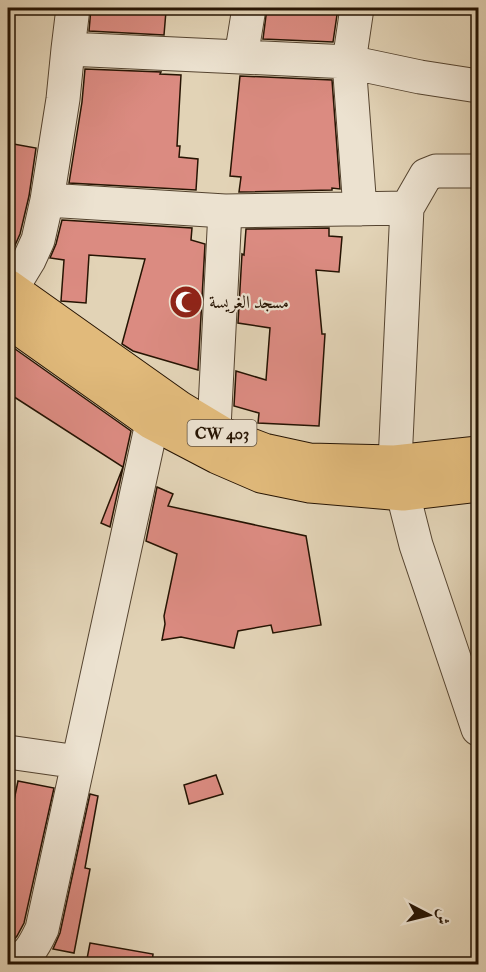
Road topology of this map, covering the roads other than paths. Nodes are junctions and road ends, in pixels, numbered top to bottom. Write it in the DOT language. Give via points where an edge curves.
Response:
graph roads {
  1 [pos="73,8"];
  2 [pos="249,8"];
  3 [pos="357,8"];
  4 [pos="68,49"];
  5 [pos="241,57"];
  6 [pos="349,62"];
  7 [pos="478,86"];
  8 [pos="478,171"];
  9 [pos="47,200"];
  10 [pos="407,208"];
  11 [pos="360,209"];
  12 [pos="225,211"];
  13 [pos="10,287"];
  14 [pos="8,321"];
  15 [pos="152,423"];
  16 [pos="214,428"];
  17 [pos="478,453"];
  18 [pos="395,462"];
  19 [pos="478,484"];
  20 [pos="403,494"];
  21 [pos="476,713"];
  22 [pos="8,752"];
  23 [pos="78,762"];
  24 [pos="8,964"];
  1 -- 4 [label="street"];
  2 -- 5 [label="street"];
  3 -- 6 [label="street"];
  4 -- 5 [label="street"];
  4 -- 9 [label="street"];
  5 -- 6 [label="street"];
  6 -- 7 [label="street"];
  6 -- 11 [label="street"];
  8 -- 10 [label="street" via="436,171 426,175"];
  9 -- 12 [label="street"];
  9 -- 13 [label="street" via="38,240"];
  10 -- 11 [label="street"];
  10 -- 18 [label="street"];
  11 -- 12 [label="street"];
  12 -- 16 [label="street"];
  13 -- 16 [label="main road, CW 403"];
  14 -- 15 [label="main road, CW 403"];
  15 -- 20 [label="main road, CW 403" via="261,476 310,486"];
  15 -- 23 [label="street"];
  16 -- 18 [label="main road, CW 403" via="264,450 310,460"];
  17 -- 18 [label="main road, CW 403"];
  19 -- 20 [label="main road, CW 403"];
  20 -- 21 [label="street" via="416,545"];
  22 -- 23 [label="street"];
  23 -- 24 [label="street" via="42,929 31,950"];
}
